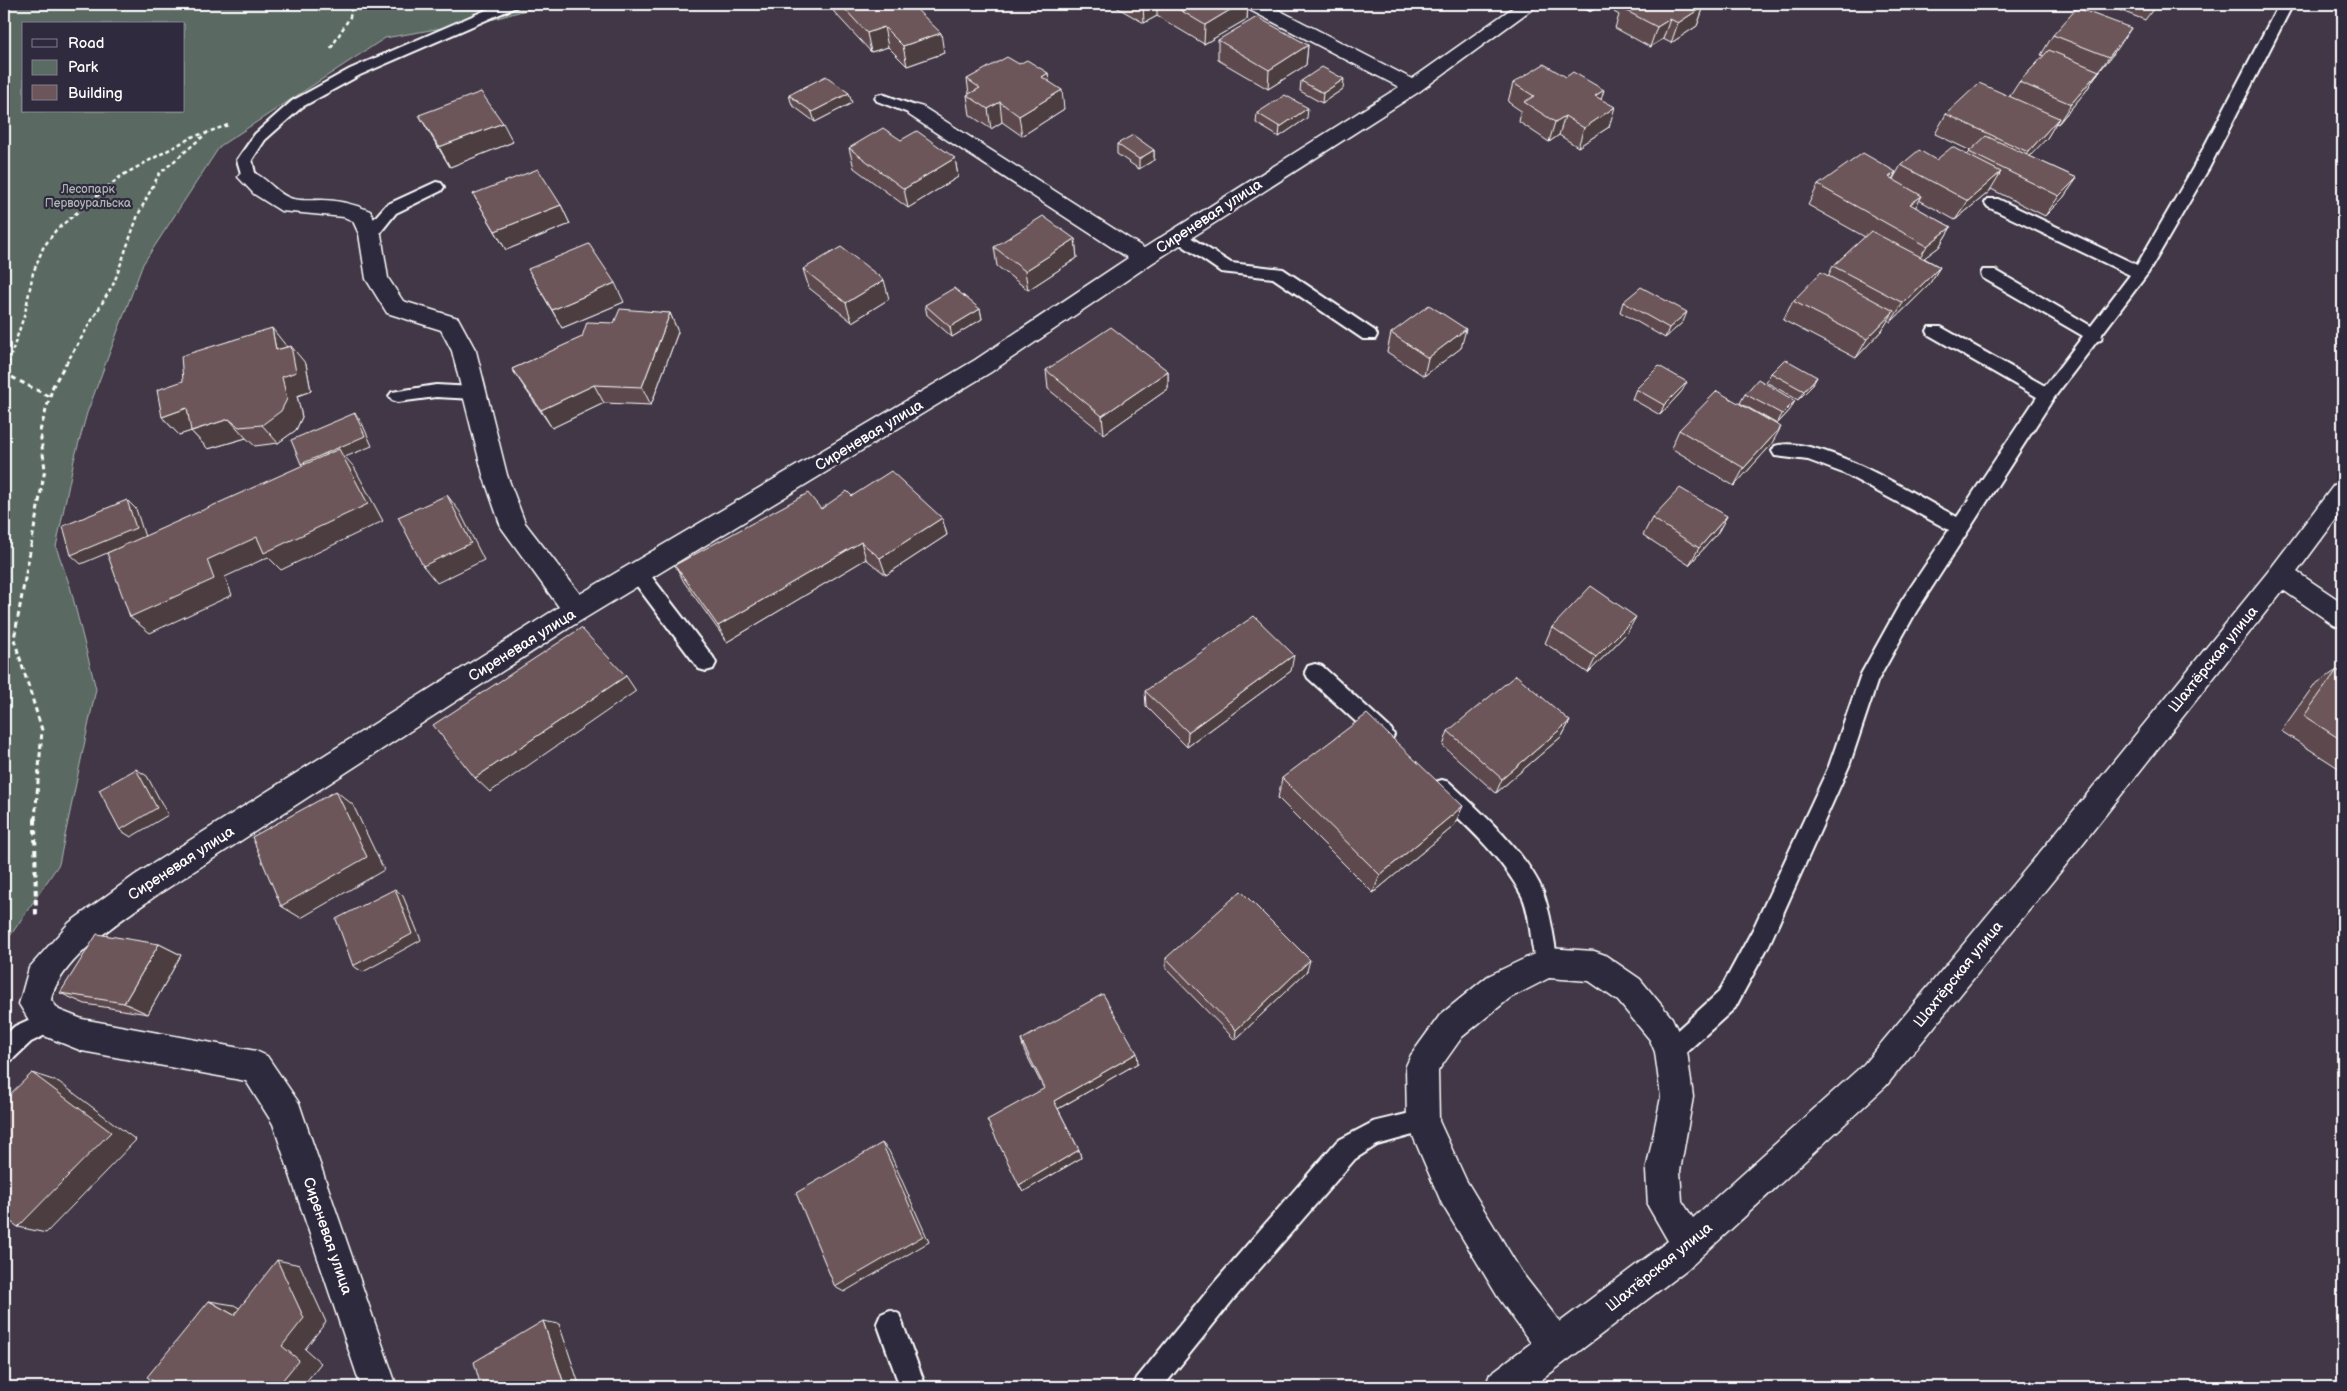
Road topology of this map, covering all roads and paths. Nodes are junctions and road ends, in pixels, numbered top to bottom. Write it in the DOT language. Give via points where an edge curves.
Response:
graph roads {
  1 [pos="511,4"];
  2 [pos="1252,4"];
  3 [pos="1530,4"];
  4 [pos="2286,4"];
  5 [pos="1413,88"];
  6 [pos="882,98"];
  7 [pos="911,102"];
  8 [pos="232,123"];
  9 [pos="208,132"];
  10 [pos="248,177"];
  11 [pos="436,187"];
  12 [pos="1993,203"];
  13 [pos="370,234"];
  14 [pos="1179,235"];
  15 [pos="1144,258"];
  16 [pos="2140,273"];
  17 [pos="1989,274"];
  18 [pos="1936,331"];
  19 [pos="1369,335"];
  20 [pos="2095,336"];
  21 [pos="4,373"];
  22 [pos="474,393"];
  23 [pos="2047,395"];
  24 [pos="398,396"];
  25 [pos="50,397"];
  26 [pos="1781,451"];
  27 [pos="2343,492"];
  28 [pos="1961,528"];
  29 [pos="638,573"];
  30 [pos="2280,575"];
  31 [pos="577,610"];
  32 [pos="2343,617"];
  33 [pos="706,663"];
  34 [pos="1315,672"];
  35 [pos="1401,750"];
  36 [pos="1429,776"];
  37 [pos="37,922"];
  38 [pos="1547,963"];
  39 [pos="48,1022"];
  40 [pos="1671,1051"];
  41 [pos="4,1052"];
  42 [pos="1423,1122"];
  43 [pos="1690,1244"];
  44 [pos="890,1323"];
  45 [pos="1556,1347"];
  46 [pos="379,1387"];
  47 [pos="913,1387"];
  48 [pos="1146,1387"];
  49 [pos="1503,1387"];
  1 -- 10 [label="lane" via="355,72 297,104 260,137 244,160"];
  2 -- 5 [label="street"];
  3 -- 5 [label="street, Сиреневая улица"];
  4 -- 16 [label="lane" via="2200,168"];
  5 -- 14 [label="street, Сиреневая улица"];
  6 -- 7 [label="lane"];
  7 -- 15 [label="street"];
  8 -- 9 [label="path"];
  9 -- 21 [label="path" via="194,136 121,176 56,230 43,248 33,274 25,313"];
  9 -- 25 [label="path" via="159,174 138,215 114,283 53,386"];
  10 -- 13 [label="street" via="288,206 348,210 362,216"];
  11 -- 13 [label="lane" via="391,210"];
  12 -- 16 [label="lane"];
  13 -- 22 [label="street" via="377,279 395,307 450,324 464,351"];
  14 -- 15 [label="street, Сиреневая улица"];
  14 -- 19 [label="lane" via="1226,268 1277,273"];
  15 -- 29 [label="street, Сиреневая улица" via="984,366"];
  16 -- 20 [label="lane"];
  17 -- 20 [label="lane"];
  18 -- 23 [label="lane"];
  20 -- 23 [label="lane"];
  21 -- 25 [label="path"];
  22 -- 24 [label="lane" via="439,390 414,391"];
  22 -- 31 [label="street" via="495,475 514,527"];
  23 -- 28 [label="lane"];
  25 -- 37 [label="path" via="40,431 45,469 14,639 42,730 35,800"];
  26 -- 28 [label="lane" via="1809,453 1849,468"];
  27 -- 30 [label="street, Шахтёрская улица"];
  28 -- 40 [label="lane" via="1909,606 1868,680 1839,766 1761,937 1727,1000"];
  29 -- 31 [label="street, Сиреневая улица"];
  29 -- 33 [label="lane"];
  30 -- 32 [label="street"];
  30 -- 43 [label="street, Шахтёрская улица" via="1875,1076"];
  31 -- 39 [label="street, Сиреневая улица" via="146,885 80,933 40,979 35,1004"];
  34 -- 35 [label="lane"];
  36 -- 38 [label="lane" via="1484,828 1533,894"];
  38 -- 40 [label="street" via="1594,966 1629,990 1661,1029"];
  38 -- 42 [label="street" via="1500,987 1451,1026 1422,1066"];
  39 -- 41 [label="lane" via="23,1034"];
  39 -- 46 [label="street, Сиреневая улица" via="82,1035 256,1067 287,1115"];
  40 -- 43 [label="street" via="1677,1097 1663,1171 1664,1206"];
  42 -- 45 [label="street" via="1459,1200 1510,1285"];
  42 -- 48 [label="lane" via="1373,1134 1346,1150"];
  43 -- 45 [label="street, Шахтёрская улица"];
  44 -- 47 [label="lane"];
  45 -- 49 [label="street, Шахтёрская улица"];
}
